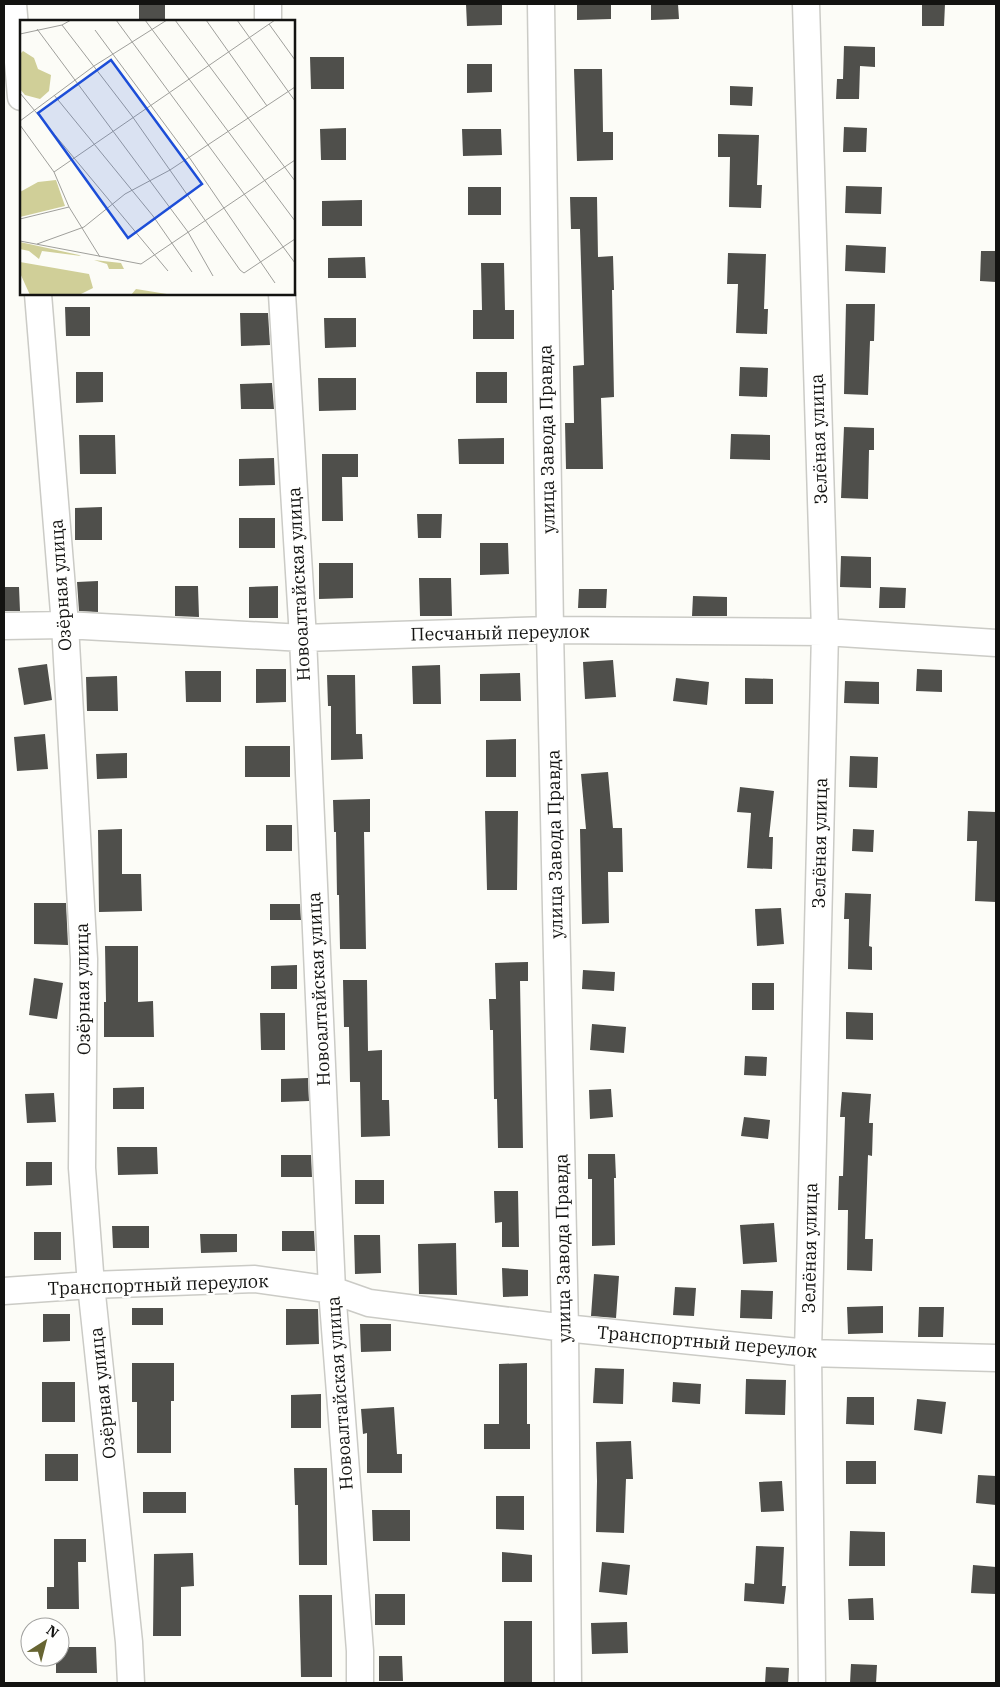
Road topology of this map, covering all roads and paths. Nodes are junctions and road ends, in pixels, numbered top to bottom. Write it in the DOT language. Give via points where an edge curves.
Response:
graph roads {
  1 [pos="14,4"];
  2 [pos="268,4"];
  3 [pos="541,4"];
  4 [pos="806,4"];
  5 [pos="268,20"];
  6 [pos="20,84"];
  7 [pos="38,295"];
  8 [pos="282,295"];
  9 [pos="65,625"];
  10 [pos="4,626"];
  11 [pos="550,630"];
  12 [pos="825,632"];
  13 [pos="302,638"];
  14 [pos="996,643"];
  15 [pos="91,1285"];
  16 [pos="332,1290"];
  17 [pos="4,1291"];
  18 [pos="565,1328"];
  19 [pos="808,1353"];
  20 [pos="996,1358"];
  21 [pos="131,1683"];
  22 [pos="360,1683"];
  23 [pos="568,1683"];
  24 [pos="812,1683"];
  1 -- 6 [label="street"];
  2 -- 5 [label="street"];
  3 -- 11 [label="street, улица Завода Правда"];
  4 -- 12 [label="street, Зелёная улица"];
  7 -- 9 [label="street, Озёрная улица"];
  8 -- 13 [label="street, Новоалтайская улица"];
  9 -- 10 [label="street, Песчаный переулок"];
  9 -- 13 [label="street, Песчаный переулок"];
  9 -- 15 [label="street, Озёрная улица" via="84,959 82,1168"];
  11 -- 12 [label="street, Песчаный переулок"];
  11 -- 13 [label="street, Песчаный переулок"];
  11 -- 18 [label="street, улица Завода Правда"];
  12 -- 14 [label="street, Песчаный переулок"];
  12 -- 19 [label="street, Зелёная улица"];
  13 -- 16 [label="street, Новоалтайская улица"];
  15 -- 16 [label="street, Транспортный переулок" via="255,1279"];
  15 -- 17 [label="street, Транспортный переулок"];
  15 -- 21 [label="street, Озёрная улица"];
  16 -- 18 [label="street, Транспортный переулок" via="369,1303"];
  16 -- 22 [label="street, Новоалтайская улица"];
  18 -- 19 [label="street, Транспортный переулок"];
  18 -- 23 [label="street, улица Завода Правда"];
  19 -- 20 [label="street, Транспортный переулок"];
  19 -- 24 [label="street, Зелёная улица"];
}
